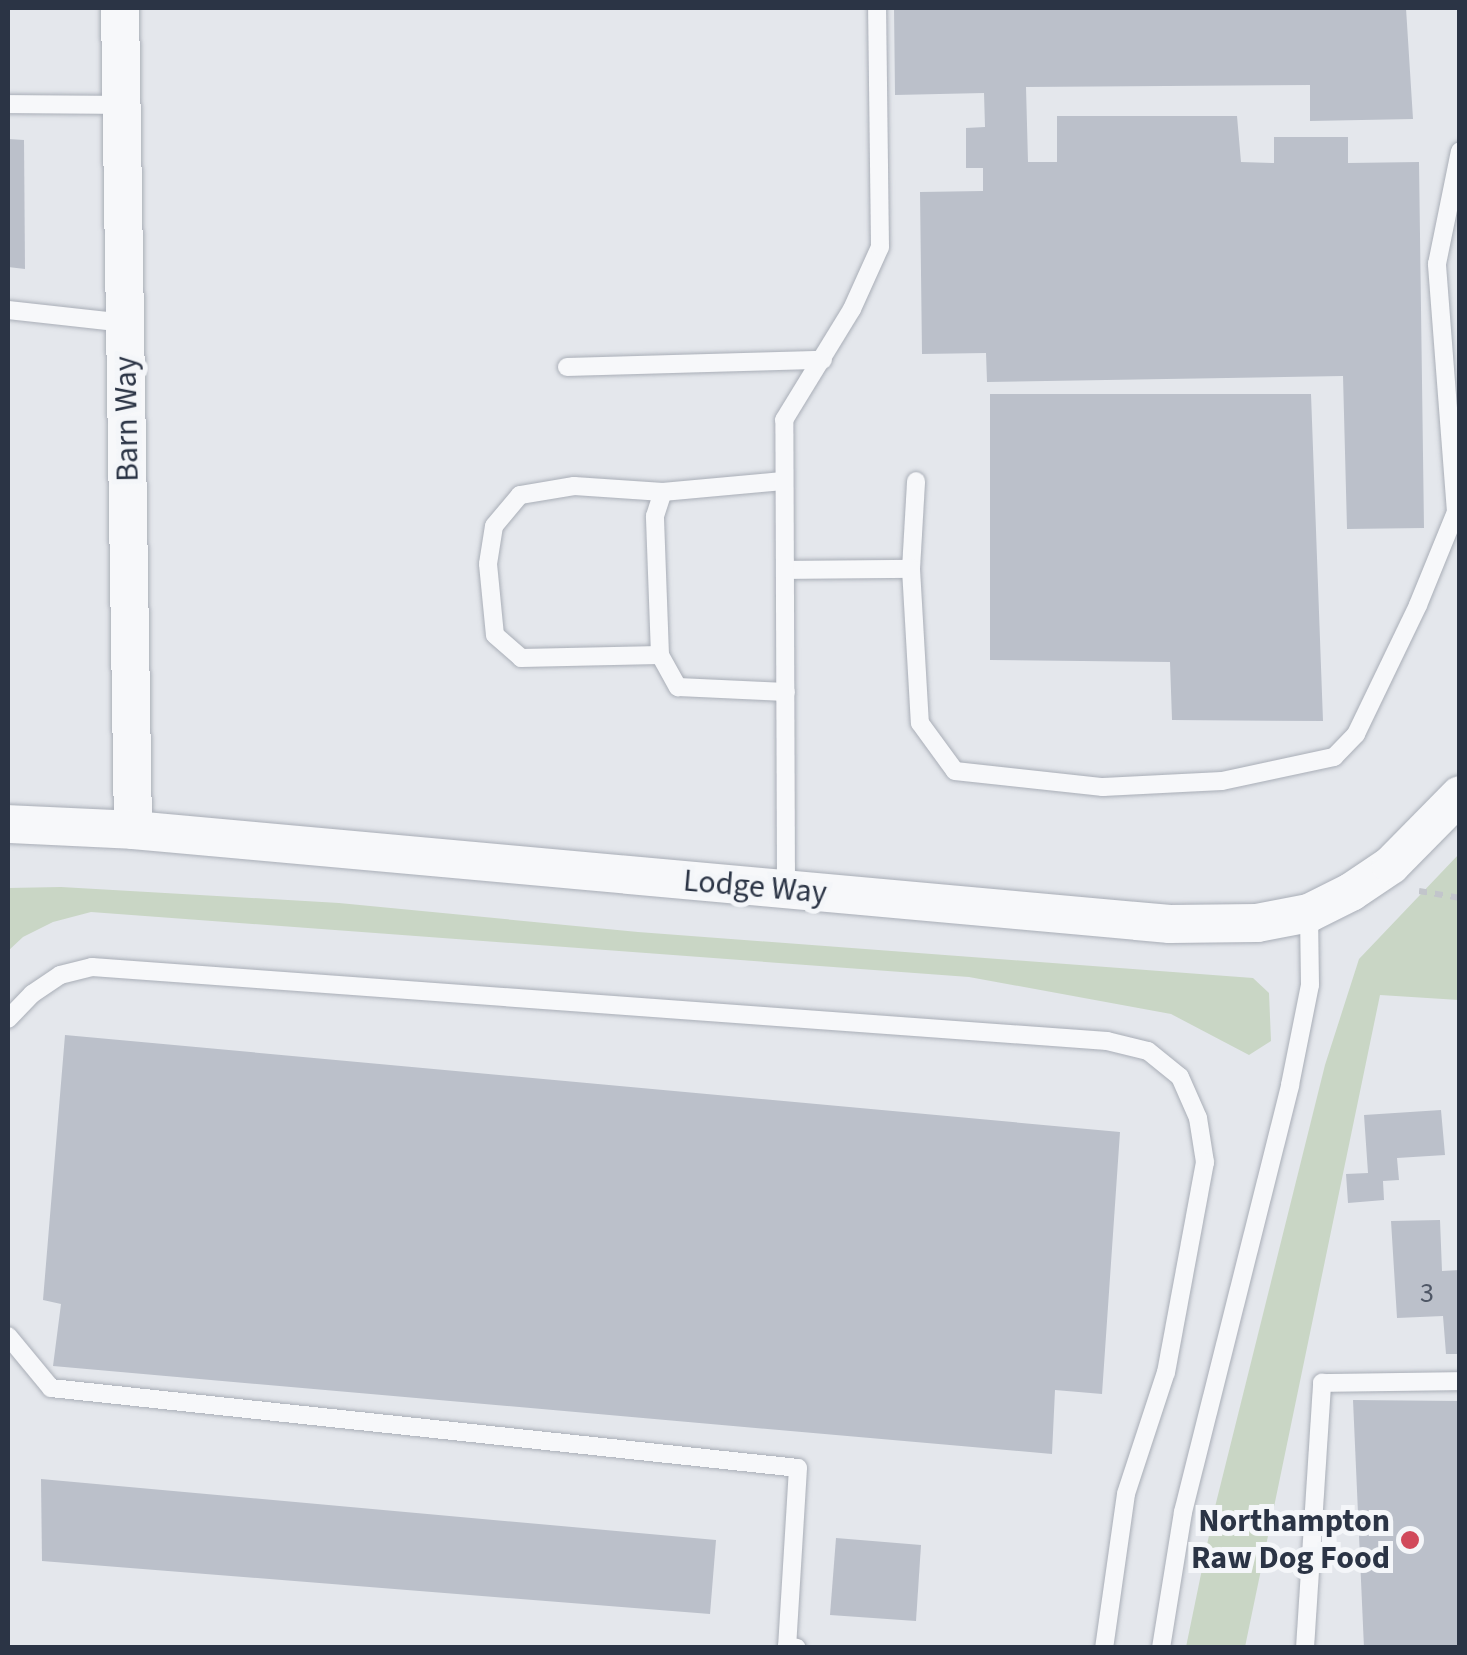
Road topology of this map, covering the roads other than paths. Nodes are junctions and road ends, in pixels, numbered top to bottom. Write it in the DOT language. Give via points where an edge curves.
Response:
graph roads {
  1 [pos="120,8"];
  2 [pos="877,8"];
  3 [pos="8,104"];
  4 [pos="122,105"];
  5 [pos="1460,152"];
  6 [pos="8,310"];
  7 [pos="125,322"];
  8 [pos="823,360"];
  9 [pos="568,367"];
  10 [pos="916,480"];
  11 [pos="783,481"];
  12 [pos="663,492"];
  13 [pos="911,569"];
  14 [pos="786,570"];
  15 [pos="660,655"];
  16 [pos="786,692"];
  17 [pos="1460,795"];
  18 [pos="8,824"];
  19 [pos="133,830"];
  20 [pos="786,890"];
  21 [pos="1308,912"];
  22 [pos="8,1019"];
  23 [pos="8,1336"];
  24 [pos="1460,1382"];
  25 [pos="796,1648"];
  26 [pos="1104,1648"];
  27 [pos="1161,1648"];
  28 [pos="1305,1648"];
  1 -- 4 [label="street, Barn Way"];
  2 -- 8 [label="lane" via="880,247"];
  3 -- 4 [label="lane"];
  4 -- 7 [label="street, Barn Way"];
  5 -- 13 [label="lane" via="1437,264 1456,512 1356,734 1334,757 1222,781 1103,787 955,771 920,722"];
  6 -- 7 [label="lane"];
  7 -- 19 [label="street, Barn Way"];
  8 -- 9 [label="lane"];
  8 -- 11 [label="lane" via="784,420"];
  10 -- 13 [label="lane"];
  11 -- 12 [label="lane"];
  11 -- 14 [label="lane"];
  12 -- 15 [label="lane" via="655,516"];
  12 -- 15 [label="lane" via="574,486 520,496 494,526 488,564 496,635 521,658"];
  13 -- 14 [label="lane"];
  14 -- 16 [label="lane"];
  15 -- 16 [label="lane" via="678,687"];
  16 -- 20 [label="lane"];
  17 -- 21 [label="street, Lodge Way" via="1392,865"];
  18 -- 19 [label="street, Lodge Way"];
  19 -- 20 [label="street, Lodge Way"];
  20 -- 21 [label="street, Lodge Way" via="1170,924 1258,923"];
  21 -- 27 [label="lane" via="1310,984 1183,1512"];
  22 -- 26 [label="lane" via="60,975 92,967 1106,1041 1148,1051 1180,1077 1198,1118 1206,1162 1166,1372 1126,1494"];
  23 -- 25 [label="lane" via="51,1388 798,1468 787,1646"];
  24 -- 28 [label="lane" via="1322,1383"];
}
